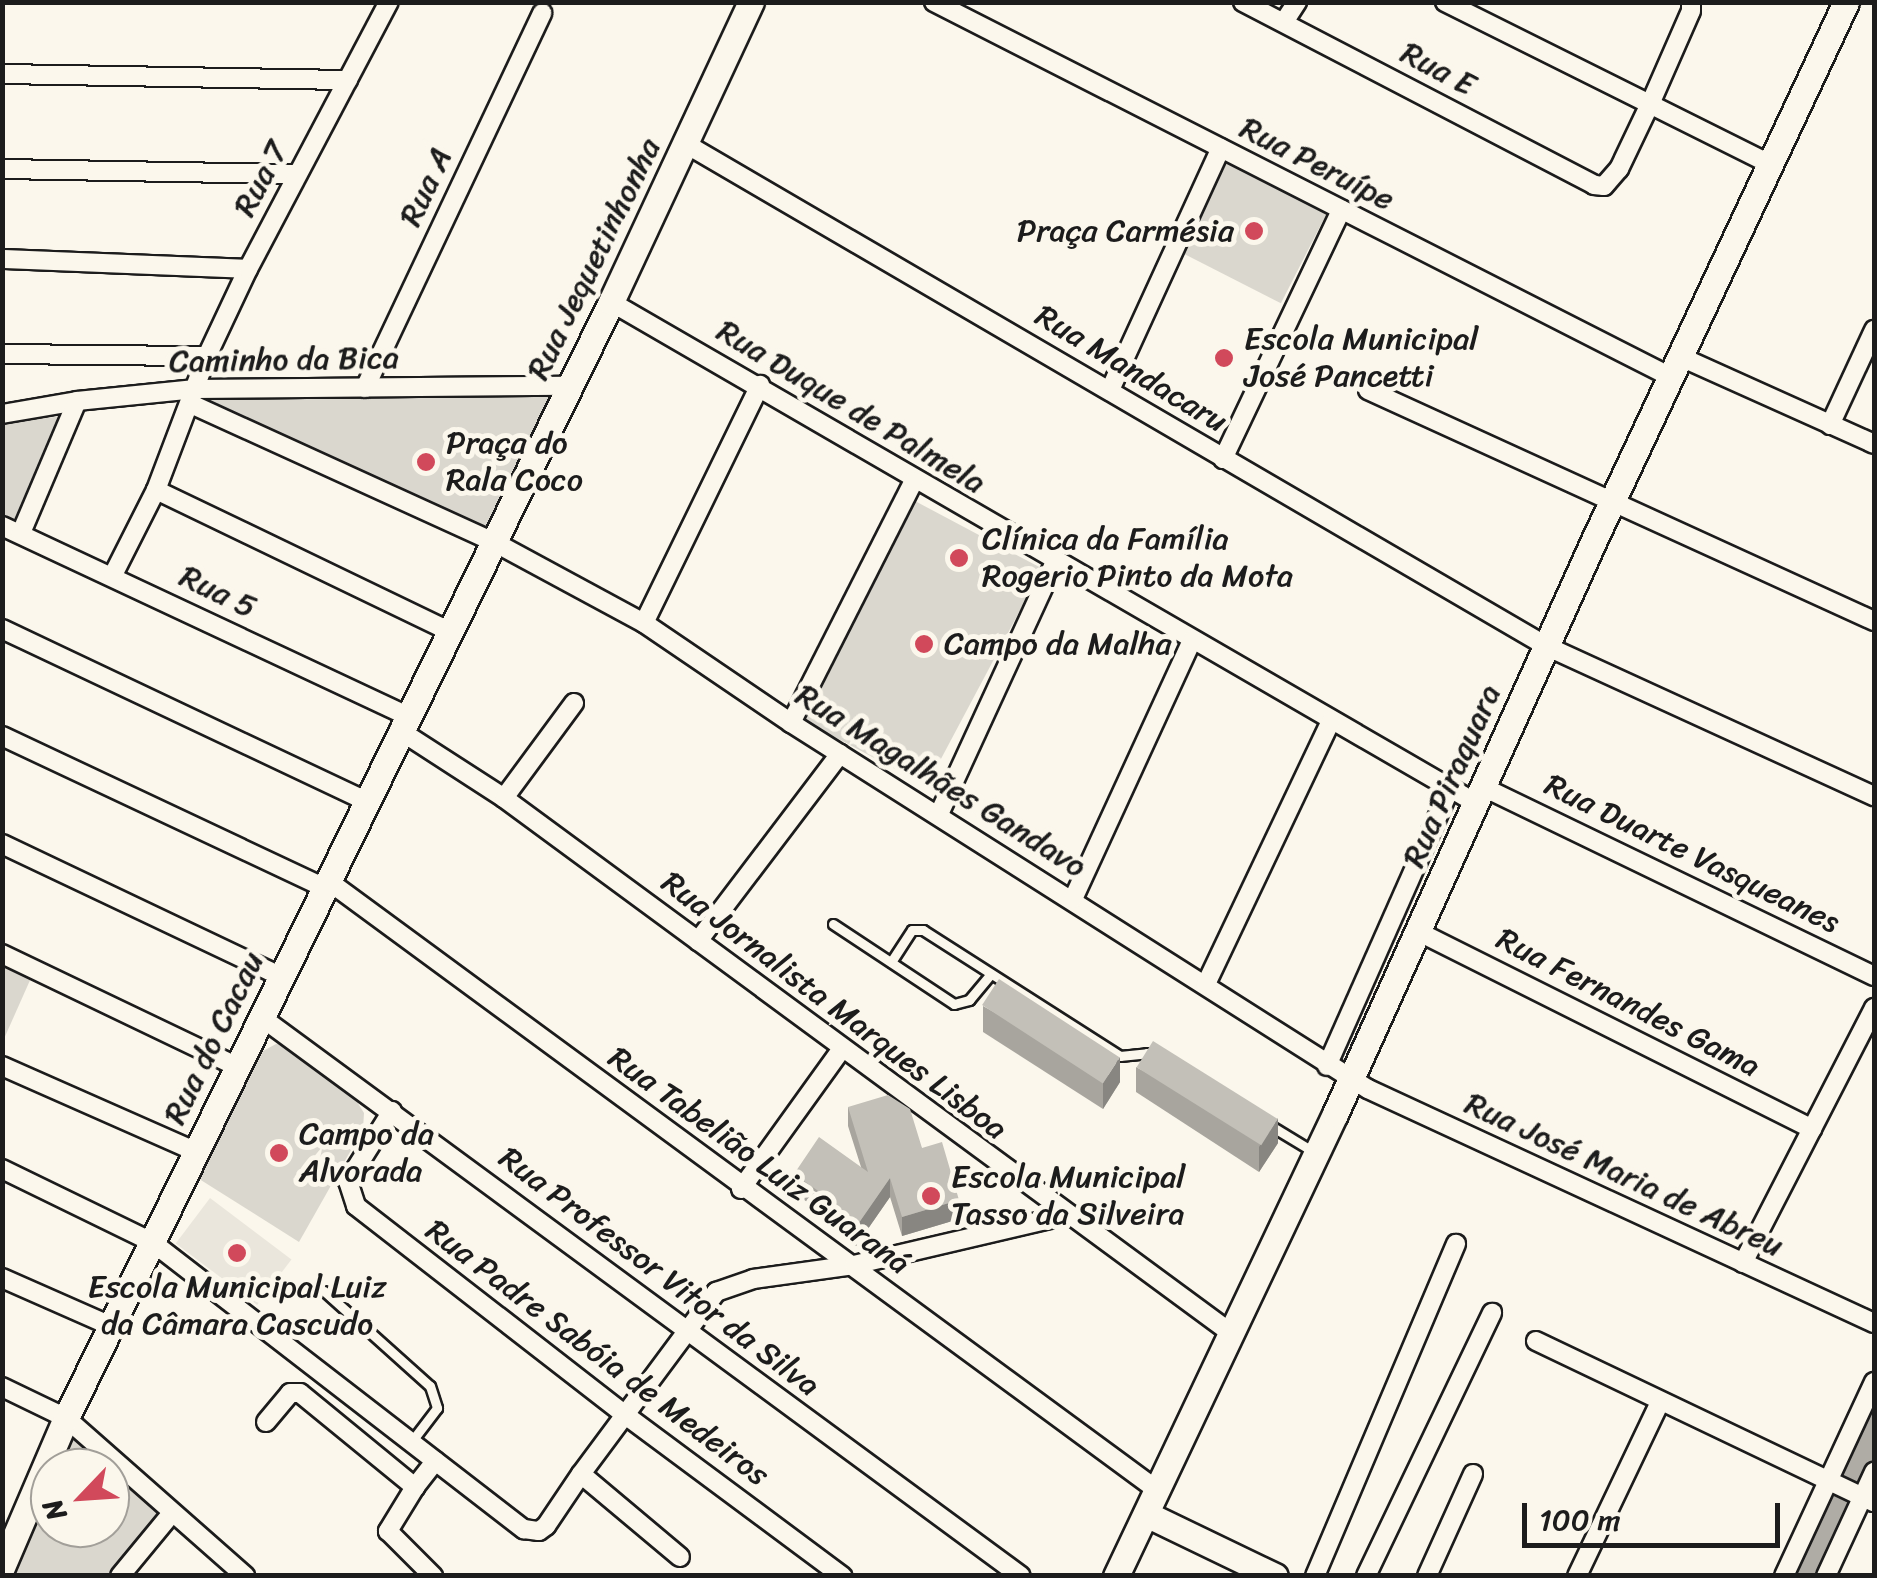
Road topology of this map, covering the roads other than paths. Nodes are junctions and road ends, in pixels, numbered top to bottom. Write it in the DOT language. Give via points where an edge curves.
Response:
graph roads {
  1 [pos="389,2"];
  2 [pos="751,2"];
  3 [pos="934,2"];
  4 [pos="1243,2"];
  5 [pos="1297,2"];
  6 [pos="1445,2"];
  7 [pos="1691,2"];
  8 [pos="1846,2"];
  9 [pos="542,12"];
  10 [pos="1284,22"];
  11 [pos="2,74"];
  12 [pos="348,80"];
  13 [pos="1651,102"];
  14 [pos="686,144"];
  15 [pos="1221,148"];
  16 [pos="1770,164"];
  17 [pos="2,169"];
  18 [pos="296,174"];
  19 [pos="1341,210"];
  20 [pos="2,259"];
  21 [pos="248,269"];
  22 [pos="611,302"];
  23 [pos="1874,330"];
  24 [pos="2,354"];
  25 [pos="207,356"];
  26 [pos="1678,368"];
  27 [pos="760,385"];
  28 [pos="568,386"];
  29 [pos="365,388"];
  30 [pos="1110,390"];
  31 [pos="1368,390"];
  32 [pos="193,396"];
  33 [pos="77,401"];
  34 [pos="2,414"];
  35 [pos="1830,425"];
  36 [pos="1874,444"];
  37 [pos="1223,459"];
  38 [pos="914,481"];
  39 [pos="156,490"];
  40 [pos="1614,500"];
  41 [pos="2,526"];
  42 [pos="21,533"];
  43 [pos="494,542"];
  44 [pos="1056,562"];
  45 [pos="113,575"];
  46 [pos="1874,621"];
  47 [pos="644,623"];
  48 [pos="2,630"];
  49 [pos="452,632"];
  50 [pos="1192,640"];
  51 [pos="1546,646"];
  52 [pos="574,703"];
  53 [pos="1331,721"];
  54 [pos="403,723"];
  55 [pos="791,723"];
  56 [pos="2,736"];
  57 [pos="840,754"];
  58 [pos="1450,788"];
  59 [pos="1480,795"];
  60 [pos="1874,796"];
  61 [pos="504,798"];
  62 [pos="364,800"];
  63 [pos="939,814"];
  64 [pos="2,844"];
  65 [pos="325,884"];
  66 [pos="1072,899"];
  67 [pos="832,924"];
  68 [pos="1417,931"];
  69 [pos="698,941"];
  70 [pos="2,954"];
  71 [pos="892,962"];
  72 [pos="992,974"];
  73 [pos="280,976"];
  74 [pos="1874,976"];
  75 [pos="1206,984"];
  76 [pos="1874,1008"];
  77 [pos="261,1017"];
  78 [pos="841,1050"];
  79 [pos="1164,1063"];
  80 [pos="2,1066"];
  81 [pos="236,1066"];
  82 [pos="1339,1072"];
  83 [pos="392,1112"];
  84 [pos="1265,1123"];
  85 [pos="1812,1129"];
  86 [pos="195,1151"];
  87 [pos="1316,1153"];
  88 [pos="2,1169"];
  89 [pos="741,1189"];
  90 [pos="1067,1215"];
  91 [pos="152,1242"];
  92 [pos="1456,1244"];
  93 [pos="1744,1263"];
  94 [pos="854,1265"];
  95 [pos="2,1278"];
  96 [pos="324,1290"];
  97 [pos="1492,1313"];
  98 [pos="1874,1322"];
  99 [pos="111,1326"];
  100 [pos="685,1331"];
  101 [pos="1231,1333"];
  102 [pos="1536,1341"];
  103 [pos="1874,1382"];
  104 [pos="2,1387"];
  105 [pos="1660,1402"];
  106 [pos="624,1414"];
  107 [pos="66,1418"];
  108 [pos="266,1422"];
  109 [pos="411,1442"];
  110 [pos="435,1461"];
  111 [pos="1874,1472"];
  112 [pos="582,1474"];
  113 [pos="1473,1474"];
  114 [pos="1830,1482"];
  115 [pos="416,1487"];
  116 [pos="1864,1497"];
  117 [pos="1151,1502"];
  118 [pos="172,1513"];
  119 [pos="680,1557"];
  120 [pos="2,1566"];
  121 [pos="120,1576"];
  122 [pos="245,1576"];
  123 [pos="433,1576"];
  124 [pos="842,1576"];
  125 [pos="1021,1576"];
  126 [pos="1116,1576"];
  127 [pos="1274,1576"];
  128 [pos="1315,1576"];
  129 [pos="1366,1576"];
  130 [pos="1427,1576"];
  131 [pos="1577,1576"];
  132 [pos="1784,1576"];
  133 [pos="1826,1576"];
  1 -- 12 [label="street, Rua 7"];
  2 -- 14 [label="street, Rua Jequetinhonha"];
  3 -- 15 [label="street, Rua Peruípe"];
  4 -- 10 [label="street, Rua E"];
  5 -- 10 [label="street"];
  6 -- 13 [label="street"];
  7 -- 13 [label="street"];
  8 -- 16 [label="street, Rua Piraquara"];
  9 -- 29 [label="street, Rua A"];
  10 -- 13 [label="street, Rua E" via="1594,185 1604,186 1620,169"];
  11 -- 12 [label="street"];
  12 -- 18 [label="street, Rua 7"];
  13 -- 16 [label="street"];
  14 -- 22 [label="street, Rua Jequetinhonha"];
  14 -- 30 [label="street, Rua Mandacaru"];
  15 -- 19 [label="street, Rua Peruípe"];
  15 -- 30 [label="street"];
  16 -- 26 [label="street, Rua Piraquara"];
  17 -- 18 [label="street"];
  18 -- 21 [label="street, Rua 7"];
  19 -- 26 [label="street, Rua Peruípe"];
  19 -- 37 [label="street"];
  20 -- 21 [label="street"];
  21 -- 25 [label="street, Rua 7"];
  22 -- 27 [label="street, Rua Duque de Palmela"];
  22 -- 28 [label="street, Rua Jequetinhonha"];
  23 -- 35 [label="street"];
  24 -- 25 [label="street"];
  25 -- 32 [label="street, Rua 7"];
  26 -- 35 [label="street, Rua Peruípe"];
  26 -- 40 [label="street, Rua Piraquara"];
  27 -- 38 [label="street, Rua Duque de Palmela"];
  27 -- 47 [label="street"];
  28 -- 29 [label="street, Caminho da Bica"];
  28 -- 43 [label="street, Rua Jequetinhonha"];
  29 -- 32 [label="street, Caminho da Bica"];
  30 -- 37 [label="street, Rua Mandacaru"];
  31 -- 40 [label="street"];
  32 -- 33 [label="street, Caminho da Bica"];
  32 -- 39 [label="street, Rua 7"];
  32 -- 43 [label="street, Rua Magalhães Gandavo"];
  33 -- 34 [label="street, Caminho da Bica"];
  33 -- 42 [label="street"];
  35 -- 36 [label="street, Rua Peruípe"];
  37 -- 51 [label="street, Rua Mandacaru"];
  38 -- 44 [label="street, Rua Duque de Palmela"];
  38 -- 55 [label="street"];
  39 -- 45 [label="street, Rua 7"];
  39 -- 49 [label="street"];
  40 -- 46 [label="street"];
  40 -- 51 [label="street, Rua Piraquara"];
  41 -- 42 [label="street, Rua 5"];
  42 -- 45 [label="street, Rua 5"];
  43 -- 47 [label="street, Rua Magalhães Gandavo"];
  43 -- 49 [label="street, Rua do Cacau"];
  44 -- 50 [label="street, Rua Duque de Palmela"];
  44 -- 63 [label="street"];
  45 -- 54 [label="street, Rua 5"];
  47 -- 55 [label="street, Rua Magalhães Gandavo"];
  48 -- 62 [label="street"];
  49 -- 54 [label="street, Rua do Cacau"];
  50 -- 53 [label="street, Rua Duque de Palmela"];
  50 -- 66 [label="street"];
  51 -- 59 [label="street, Rua Piraquara"];
  51 -- 60 [label="street, Rua Mandacaru"];
  52 -- 61 [label="street"];
  53 -- 58 [label="street, Rua Duque de Palmela"];
  53 -- 75 [label="street"];
  54 -- 61 [label="street, Rua Jornalista Marques Lisboa"];
  54 -- 62 [label="street, Rua do Cacau"];
  55 -- 57 [label="street, Rua Magalhães Gandavo"];
  56 -- 65 [label="street"];
  57 -- 63 [label="street, Rua Magalhães Gandavo"];
  57 -- 69 [label="street"];
  58 -- 59 [label="street, Rua Duque de Palmela"];
  58 -- 82 [label="street"];
  59 -- 68 [label="street, Rua Piraquara"];
  59 -- 74 [label="street, Rua Duarte Vasqueanes"];
  61 -- 69 [label="street, Rua Jornalista Marques Lisboa"];
  62 -- 65 [label="street, Rua do Cacau"];
  63 -- 66 [label="street, Rua Magalhães Gandavo"];
  64 -- 73 [label="street"];
  65 -- 73 [label="street, Rua do Cacau"];
  65 -- 89 [label="street, Rua Tabelião Luiz Guaraná"];
  66 -- 75 [label="street, Rua Magalhães Gandavo"];
  67 -- 71 [label="lane"];
  68 -- 82 [label="street, Rua Piraquara"];
  68 -- 85 [label="street, Rua Fernandes Gama"];
  69 -- 78 [label="street, Rua Jornalista Marques Lisboa"];
  70 -- 81 [label="street"];
  71 -- 72 [label="lane" via="954,1004 969,1000"];
  71 -- 72 [label="lane" via="917,928"];
  72 -- 79 [label="lane" via="1120,1056 1147,1053"];
  73 -- 77 [label="street, Rua do Cacau"];
  75 -- 82 [label="street, Rua Magalhães Gandavo"];
  76 -- 85 [label="street"];
  77 -- 81 [label="street, Rua do Cacau"];
  77 -- 83 [label="street, Rua Professor Vitor da Silva"];
  78 -- 89 [label="street"];
  78 -- 90 [label="street, Rua Jornalista Marques Lisboa"];
  80 -- 86 [label="street"];
  81 -- 86 [label="street, Rua do Cacau"];
  82 -- 87 [label="street, Rua Piraquara"];
  82 -- 93 [label="street, Rua José Maria de Abreu"];
  83 -- 100 [label="street, Rua Professor Vitor da Silva"];
  83 -- 106 [label="street, Rua Padre Sabóia de Medeiros" via="348,1181 356,1206"];
  84 -- 87 [label="lane"];
  85 -- 93 [label="street"];
  86 -- 91 [label="street, Rua do Cacau"];
  87 -- 101 [label="street, Rua Piraquara"];
  88 -- 91 [label="street"];
  89 -- 94 [label="street, Rua Tabelião Luiz Guaraná"];
  90 -- 94 [label="street"];
  90 -- 101 [label="street, Rua Jornalista Marques Lisboa"];
  91 -- 99 [label="street, Rua do Cacau"];
  91 -- 109 [label="street"];
  92 -- 128 [label="street"];
  93 -- 98 [label="street, Rua José Maria de Abreu"];
  94 -- 100 [label="street" via="731,1285"];
  94 -- 117 [label="street, Rua Tabelião Luiz Guaraná"];
  95 -- 99 [label="street"];
  96 -- 109 [label="lane" via="430,1386 437,1408"];
  97 -- 129 [label="street"];
  99 -- 107 [label="street, Rua do Cacau"];
  100 -- 106 [label="street"];
  100 -- 125 [label="street, Rua Professor Vitor da Silva"];
  101 -- 117 [label="street, Rua Piraquara"];
  102 -- 105 [label="street"];
  103 -- 114 [label="street"];
  104 -- 107 [label="street"];
  105 -- 114 [label="street"];
  105 -- 131 [label="street"];
  106 -- 112 [label="street"];
  106 -- 124 [label="street, Rua Padre Sabóia de Medeiros"];
  107 -- 118 [label="street"];
  107 -- 120 [label="street, Rua do Cacau"];
  108 -- 115 [label="street" via="290,1393 300,1392"];
  109 -- 110 [label="street"];
  110 -- 112 [label="street" via="532,1532 546,1526"];
  110 -- 115 [label="street"];
  111 -- 116 [label="street"];
  112 -- 119 [label="street"];
  113 -- 130 [label="street"];
  114 -- 116 [label="street"];
  114 -- 132 [label="street"];
  115 -- 123 [label="street" via="388,1530"];
  116 -- 133 [label="street"];
  117 -- 126 [label="street, Rua Piraquara"];
  117 -- 127 [label="street"];
  118 -- 121 [label="street"];
  118 -- 122 [label="street"];
}
